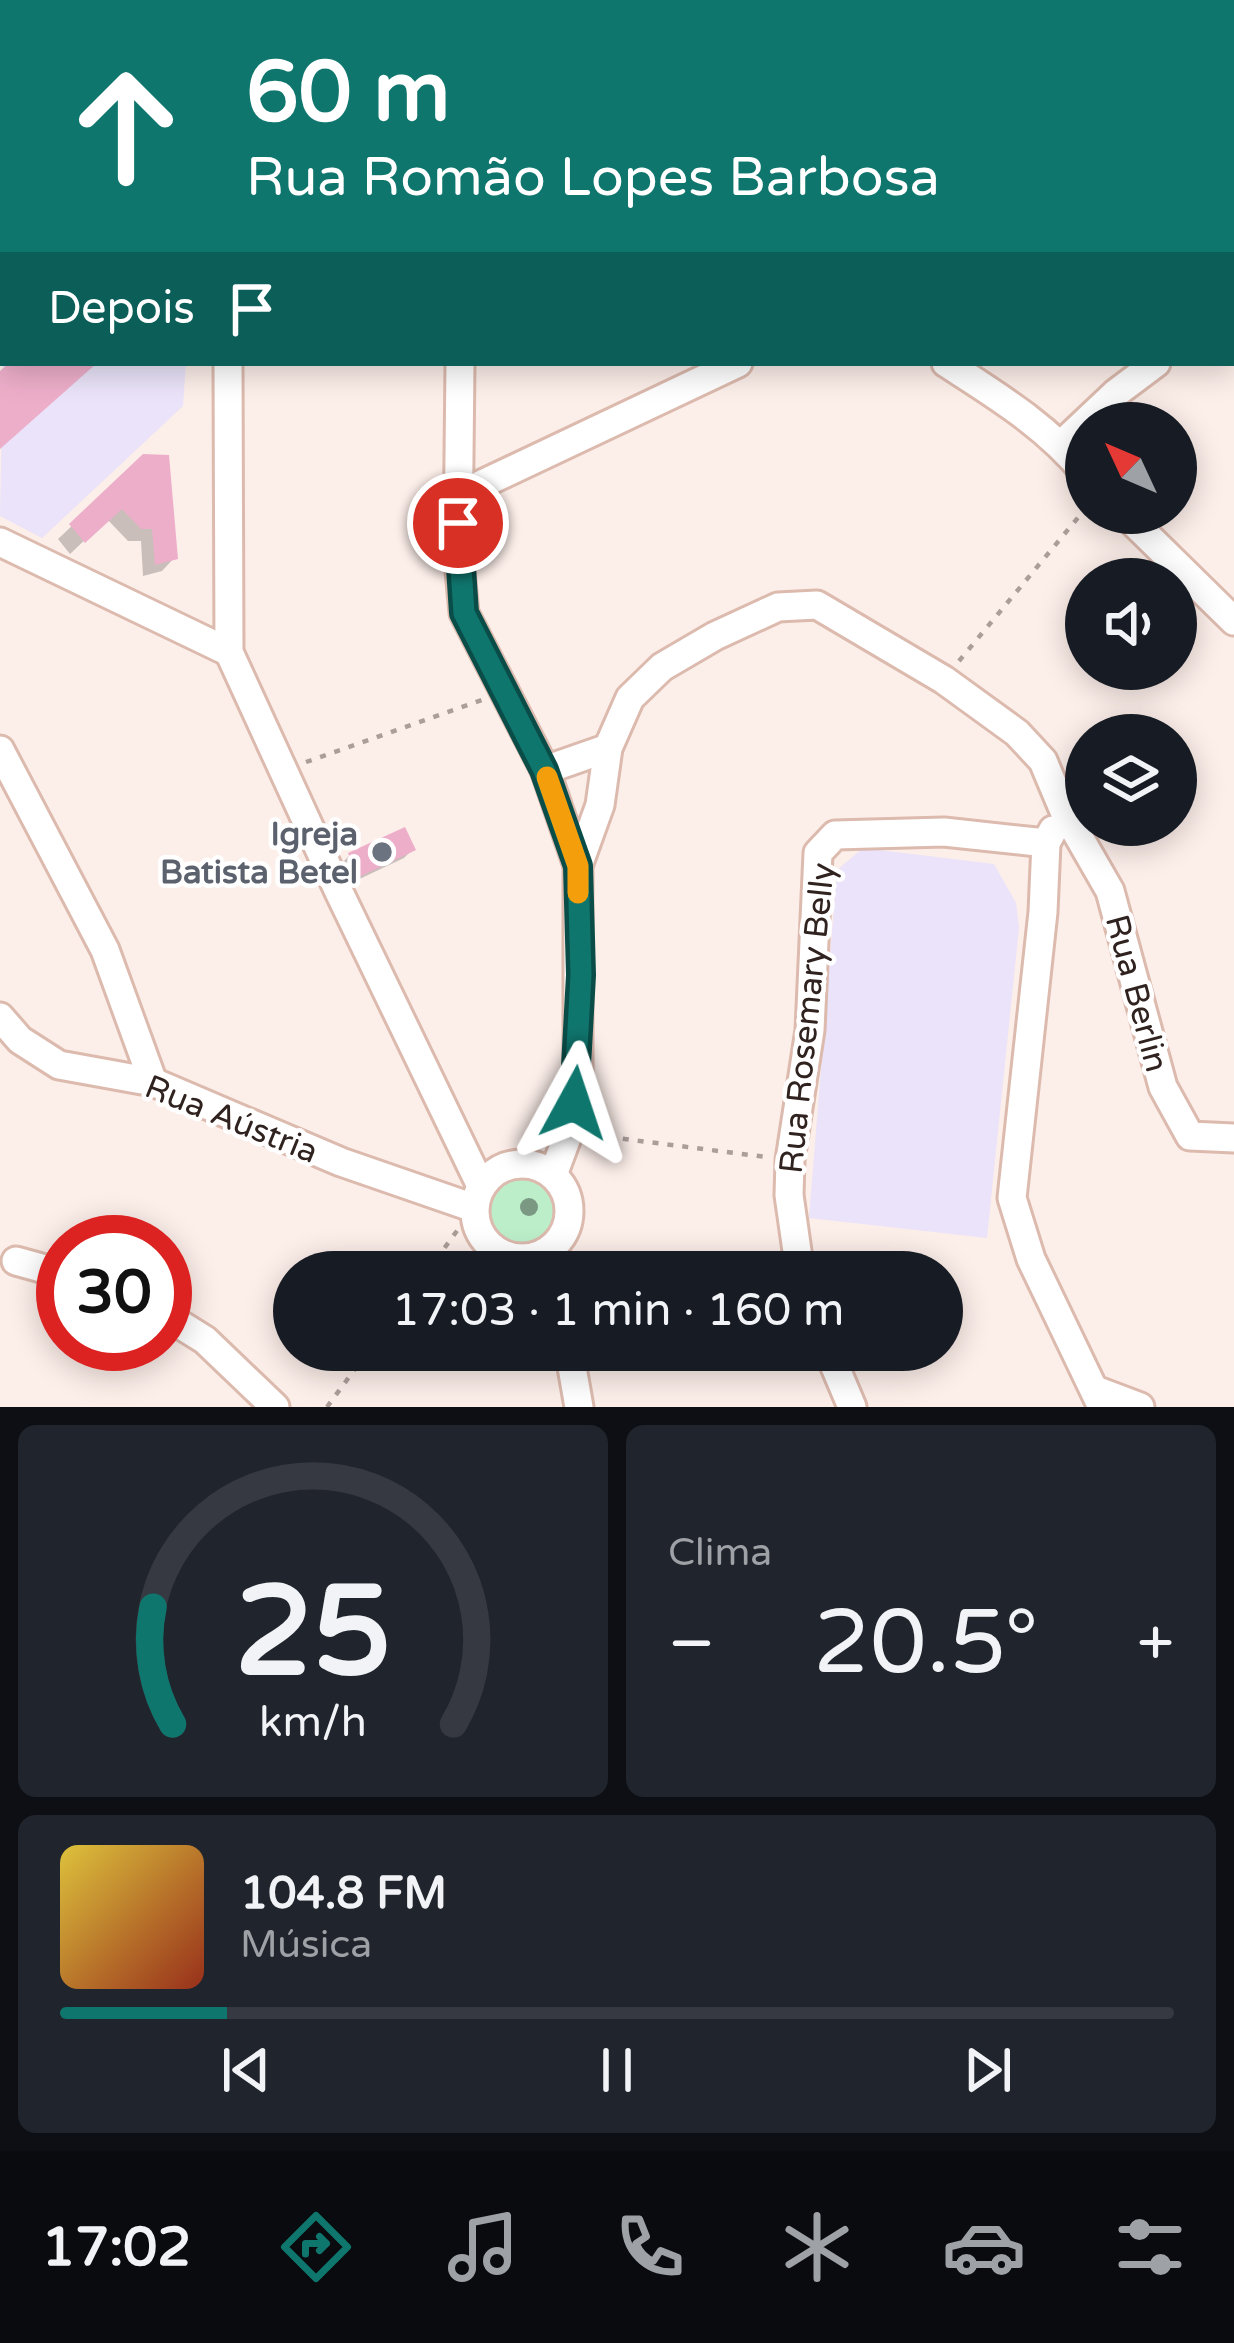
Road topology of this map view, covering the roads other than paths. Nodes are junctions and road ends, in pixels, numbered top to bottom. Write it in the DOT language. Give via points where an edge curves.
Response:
graph roads {
  1 [pos="228,366"];
  2 [pos="460,366"];
  3 [pos="732,366"];
  4 [pos="951,366"];
  5 [pos="1152,366"];
  6 [pos="1062,444"];
  7 [pos="1065,448"];
  8 [pos="459,495"];
  9 [pos="1145,534"];
  10 [pos="0,542"];
  11 [pos="1234,621"];
  12 [pos="229,652"];
  13 [pos="608,748"];
  14 [pos="0,750"];
  15 [pos="544,770"];
  16 [pos="1064,811"];
  17 [pos="1046,843"];
  18 [pos="578,866"];
  19 [pos="0,1018"];
  20 [pos="153,1082"];
  21 [pos="1234,1138"];
  22 [pos="553,1175"];
  23 [pos="477,1197"];
  24 [pos="496,1251"];
  25 [pos="554,1251"];
  26 [pos="797,1251"];
  27 [pos="16,1261"];
  28 [pos="36,1267"];
  29 [pos="192,1332"];
  30 [pos="573,1371"];
  31 [pos="837,1371"];
  32 [pos="1098,1399"];
  33 [pos="274,1407"];
  34 [pos="579,1407"];
  35 [pos="852,1407"];
  36 [pos="1141,1407"];
  1 -- 12 [label="street"];
  2 -- 8 [label="street"];
  3 -- 8 [label="street"];
  4 -- 6 [label="street"];
  5 -- 6 [label="street"];
  6 -- 7 [label="street"];
  8 -- 15 [label="street" via="464,613"];
  9 -- 11 [label="street"];
  10 -- 12 [label="street"];
  12 -- 23 [label="street"];
  13 -- 15 [label="street"];
  13 -- 16 [label="street" via="645,680 778,607 817,605 1017,733 1043,761"];
  13 -- 18 [label="street" via="600,805"];
  14 -- 20 [label="street" via="105,950"];
  15 -- 18 [label="street"];
  16 -- 17 [label="street"];
  16 -- 21 [label="street, Rua Berlin" via="1110,891 1163,1087 1183,1129"];
  17 -- 26 [label="street, Rua Rosemary Belly" via="944,832 835,835 818,853 810,1030 790,1160"];
  17 -- 32 [label="street" via="1012,1198 1030,1259"];
  18 -- 22 [label="street" via="578,1075"];
  19 -- 20 [label="street, Rua Aústria" via="59,1065"];
  20 -- 23 [label="street, Rua Aústria" via="341,1162"];
  22 -- 23 [label="street" via="539,1166 506,1166"];
  22 -- 25 [label="street" via="569,1215"];
  23 -- 24 [label="street" via="479,1233"];
  27 -- 28 [label="street"];
  29 -- 33 [label="street"];
  30 -- 34 [label="street"];
  31 -- 35 [label="street"];
  32 -- 36 [label="street"];
}
